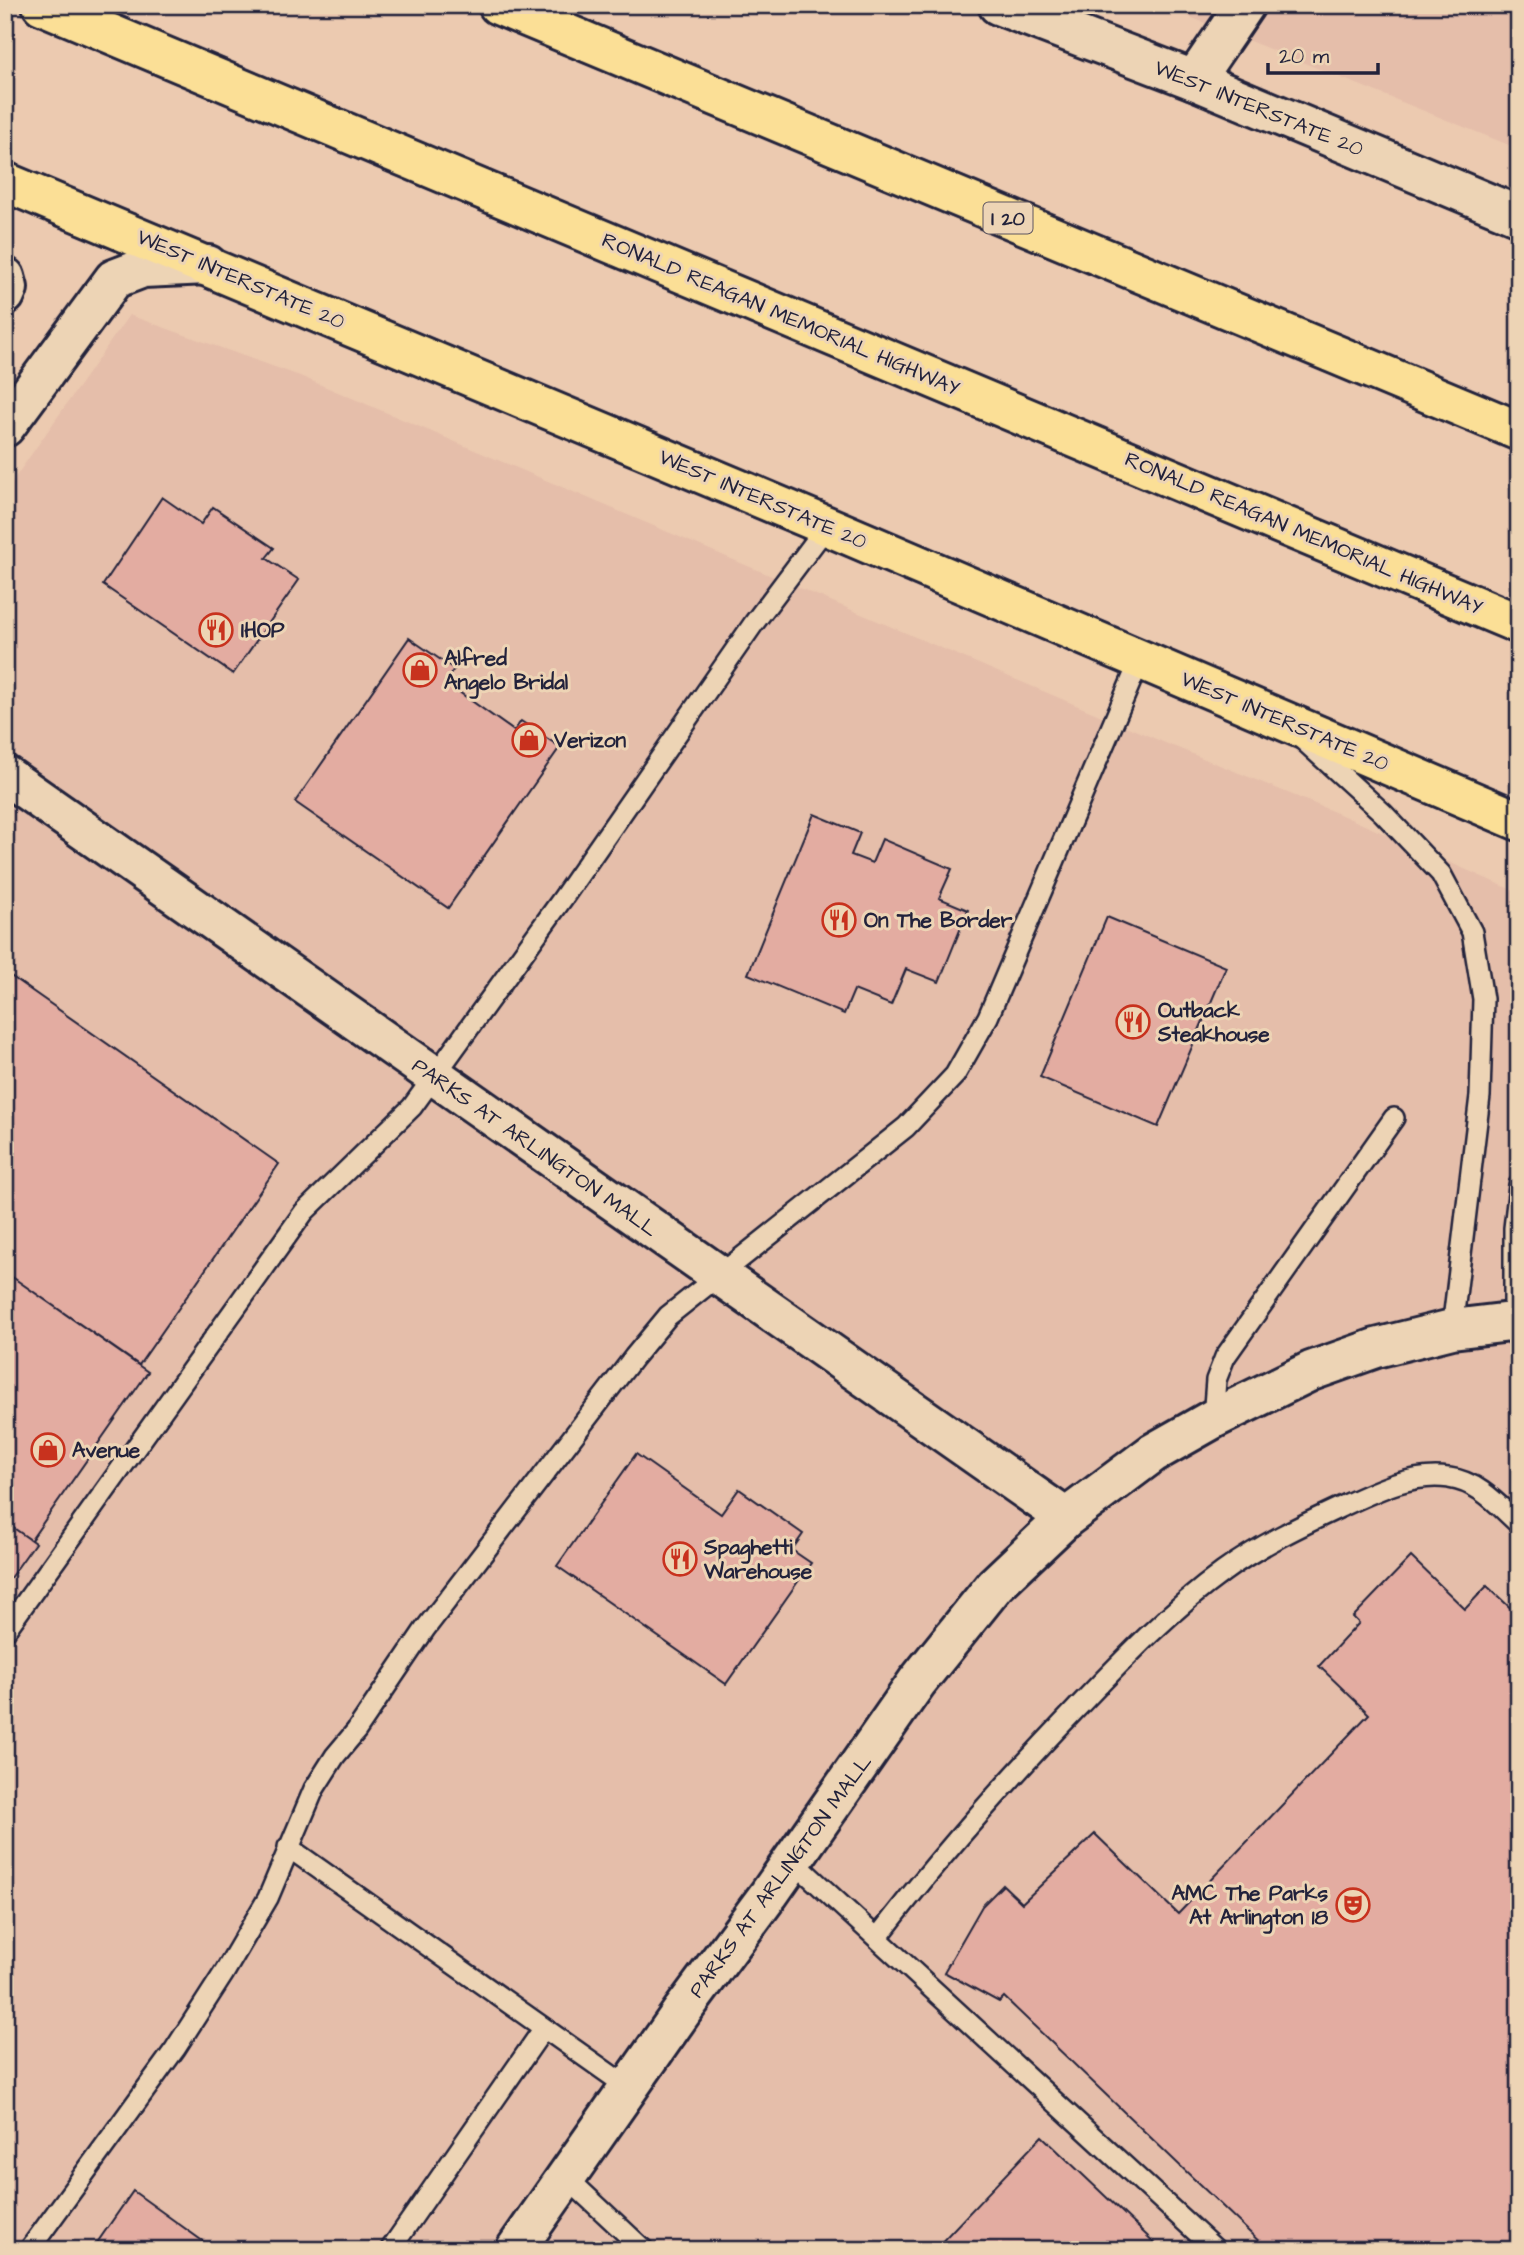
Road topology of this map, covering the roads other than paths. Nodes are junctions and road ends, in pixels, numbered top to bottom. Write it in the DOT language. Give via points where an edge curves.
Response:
graph roads {
  1 [pos="42,5"];
  2 [pos="498,5"];
  3 [pos="998,5"];
  4 [pos="1245,5"];
  5 [pos="1194,80"];
  6 [pos="5,182"];
  7 [pos="1519,216"];
  8 [pos="208,265"];
  9 [pos="5,277"];
  10 [pos="5,295"];
  11 [pos="5,427"];
  12 [pos="1519,431"];
  13 [pos="827,526"];
  14 [pos="1519,624"];
  15 [pos="1140,660"];
  16 [pos="1278,719"];
  17 [pos="5,775"];
  18 [pos="1519,821"];
  19 [pos="435,1075"];
  20 [pos="1394,1118"];
  21 [pos="1519,1185"];
  22 [pos="719,1276"];
  23 [pos="1517,1321"];
  24 [pos="1452,1329"];
  25 [pos="1213,1419"];
  26 [pos="1066,1518"];
  27 [pos="1519,1524"];
  28 [pos="5,1631"];
  29 [pos="288,1847"];
  30 [pos="792,1860"];
  31 [pos="878,1937"];
  32 [pos="544,2028"];
  33 [pos="629,2088"];
  34 [pos="566,2177"];
  35 [pos="29,2250"];
  36 [pos="390,2250"];
  37 [pos="514,2250"];
  38 [pos="644,2250"];
  39 [pos="1216,2250"];
  1 -- 14 [label="main road, RONALD REAGAN MEMORIAL HIGHWAY"];
  2 -- 12 [label="main road, I 20"];
  3 -- 5 [label="street, WEST INTERSTATE 20"];
  4 -- 5 [label="street"];
  5 -- 7 [label="street, WEST INTERSTATE 20"];
  6 -- 8 [label="main road, WEST INTERSTATE 20"];
  8 -- 11 [label="street" via="143,268 114,279"];
  8 -- 13 [label="main road, WEST INTERSTATE 20"];
  9 -- 10 [label="street"];
  13 -- 15 [label="main road, WEST INTERSTATE 20"];
  13 -- 19 [label="lane"];
  15 -- 16 [label="main road, WEST INTERSTATE 20"];
  15 -- 22 [label="lane" via="988,1017 955,1075 906,1127"];
  16 -- 18 [label="main road, WEST INTERSTATE 20"];
  16 -- 24 [label="lane" via="1383,813 1441,874 1472,932 1483,999 1480,1096"];
  17 -- 19 [label="street, PARKS AT ARLINGTON MALL"];
  19 -- 22 [label="street, PARKS AT ARLINGTON MALL"];
  19 -- 28 [label="lane" via="412,1107 304,1212"];
  20 -- 25 [label="lane" via="1225,1357 1216,1380"];
  21 -- 23 [label="lane" via="1514,1228"];
  22 -- 26 [label="street, PARKS AT ARLINGTON MALL"];
  22 -- 29 [label="lane" via="668,1316 425,1629 321,1778"];
  23 -- 24 [label="street, PARKS AT ARLINGTON MALL"];
  24 -- 25 [label="street, PARKS AT ARLINGTON MALL" via="1311,1371"];
  25 -- 26 [label="street, PARKS AT ARLINGTON MALL" via="1153,1452"];
  26 -- 30 [label="street, PARKS AT ARLINGTON MALL" via="995,1585 926,1671"];
  27 -- 31 [label="lane" via="1479,1488 1451,1478 1423,1477 1370,1493 1264,1545 1188,1599 1110,1673 1024,1763"];
  29 -- 32 [label="lane"];
  29 -- 35 [label="lane" via="268,1898 224,1973 175,2049"];
  30 -- 31 [label="lane"];
  30 -- 33 [label="street, PARKS AT ARLINGTON MALL"];
  31 -- 39 [label="lane"];
  32 -- 33 [label="lane"];
  32 -- 36 [label="lane"];
  33 -- 34 [label="street, PARKS AT ARLINGTON MALL"];
  34 -- 37 [label="street, PARKS AT ARLINGTON MALL"];
  34 -- 38 [label="lane"];
}
